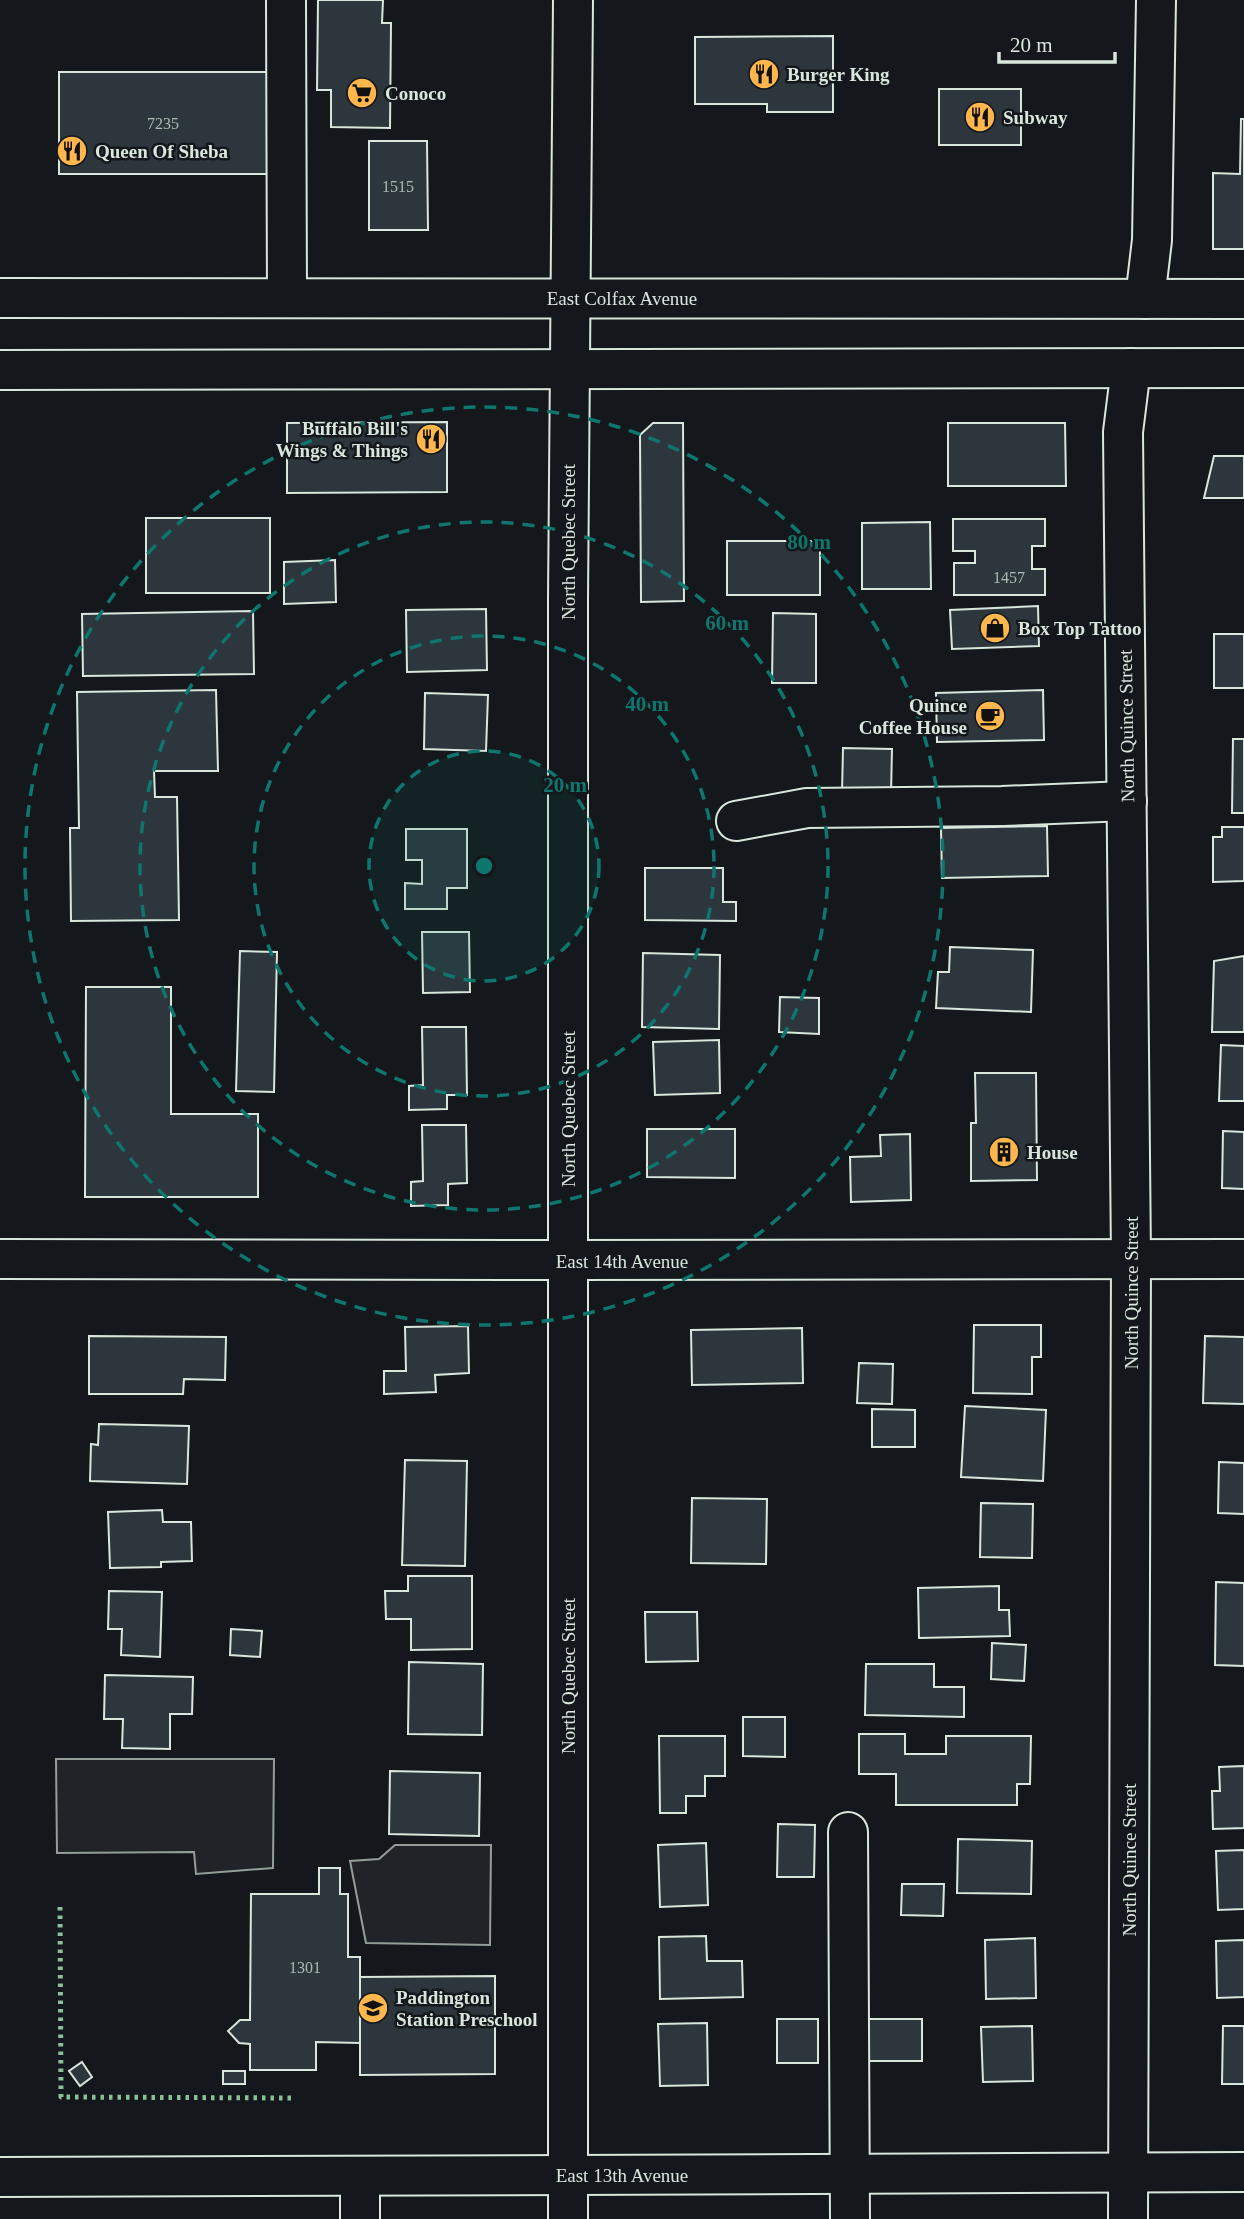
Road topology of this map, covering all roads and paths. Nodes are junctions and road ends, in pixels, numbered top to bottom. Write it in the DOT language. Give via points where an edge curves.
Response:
graph roads {
  1 [pos="286,0"];
  2 [pos="573,0"];
  3 [pos="1156,0"];
  4 [pos="0,298"];
  5 [pos="287,298"];
  6 [pos="571,298"];
  7 [pos="1145,299"];
  8 [pos="1244,299"];
  9 [pos="570,369"];
  10 [pos="1131,369"];
  11 [pos="1244,369"];
  12 [pos="0,370"];
  13 [pos="1127,801"];
  14 [pos="736,821"];
  15 [pos="0,1259"];
  16 [pos="1131,1259"];
  17 [pos="1244,1259"];
  18 [pos="569,1261"];
  19 [pos="848,1832"];
  20 [pos="1128,2172"];
  21 [pos="1244,2172"];
  22 [pos="850,2174"];
  23 [pos="568,2175"];
  24 [pos="360,2176"];
  25 [pos="0,2177"];
  26 [pos="360,2219"];
  27 [pos="568,2219"];
  28 [pos="850,2219"];
  29 [pos="1128,2219"];
  1 -- 5 [label="main road"];
  2 -- 6 [label="main road, North Quebec Street"];
  3 -- 7 [label="main road" via="1152,240"];
  4 -- 5 [label="main road, East Colfax Avenue"];
  5 -- 6 [label="main road, East Colfax Avenue"];
  6 -- 7 [label="main road, East Colfax Avenue"];
  6 -- 9 [label="main road, North Quebec Street"];
  7 -- 8 [label="main road, East Colfax Avenue"];
  9 -- 10 [label="main road"];
  9 -- 12 [label="main road"];
  9 -- 18 [label="main road, North Quebec Street"];
  10 -- 11 [label="main road"];
  10 -- 13 [label="main road, North Quince Street" via="1123,432"];
  13 -- 14 [label="main road" via="807,808"];
  13 -- 16 [label="main road, North Quince Street"];
  15 -- 18 [label="main road, East 14th Avenue"];
  16 -- 17 [label="main road, East 14th Avenue"];
  16 -- 18 [label="main road, East 14th Avenue"];
  16 -- 20 [label="main road, North Quince Street"];
  18 -- 23 [label="main road, North Quebec Street"];
  19 -- 22 [label="main road"];
  20 -- 21 [label="main road, East 13th Avenue"];
  20 -- 22 [label="main road, East 13th Avenue"];
  20 -- 29 [label="main road, North Quince Street"];
  22 -- 23 [label="main road, East 13th Avenue"];
  22 -- 28 [label="main road"];
  23 -- 24 [label="main road, East 13th Avenue"];
  23 -- 27 [label="main road, North Quebec Street"];
  24 -- 25 [label="main road, East 13th Avenue"];
  24 -- 26 [label="main road"];
}
